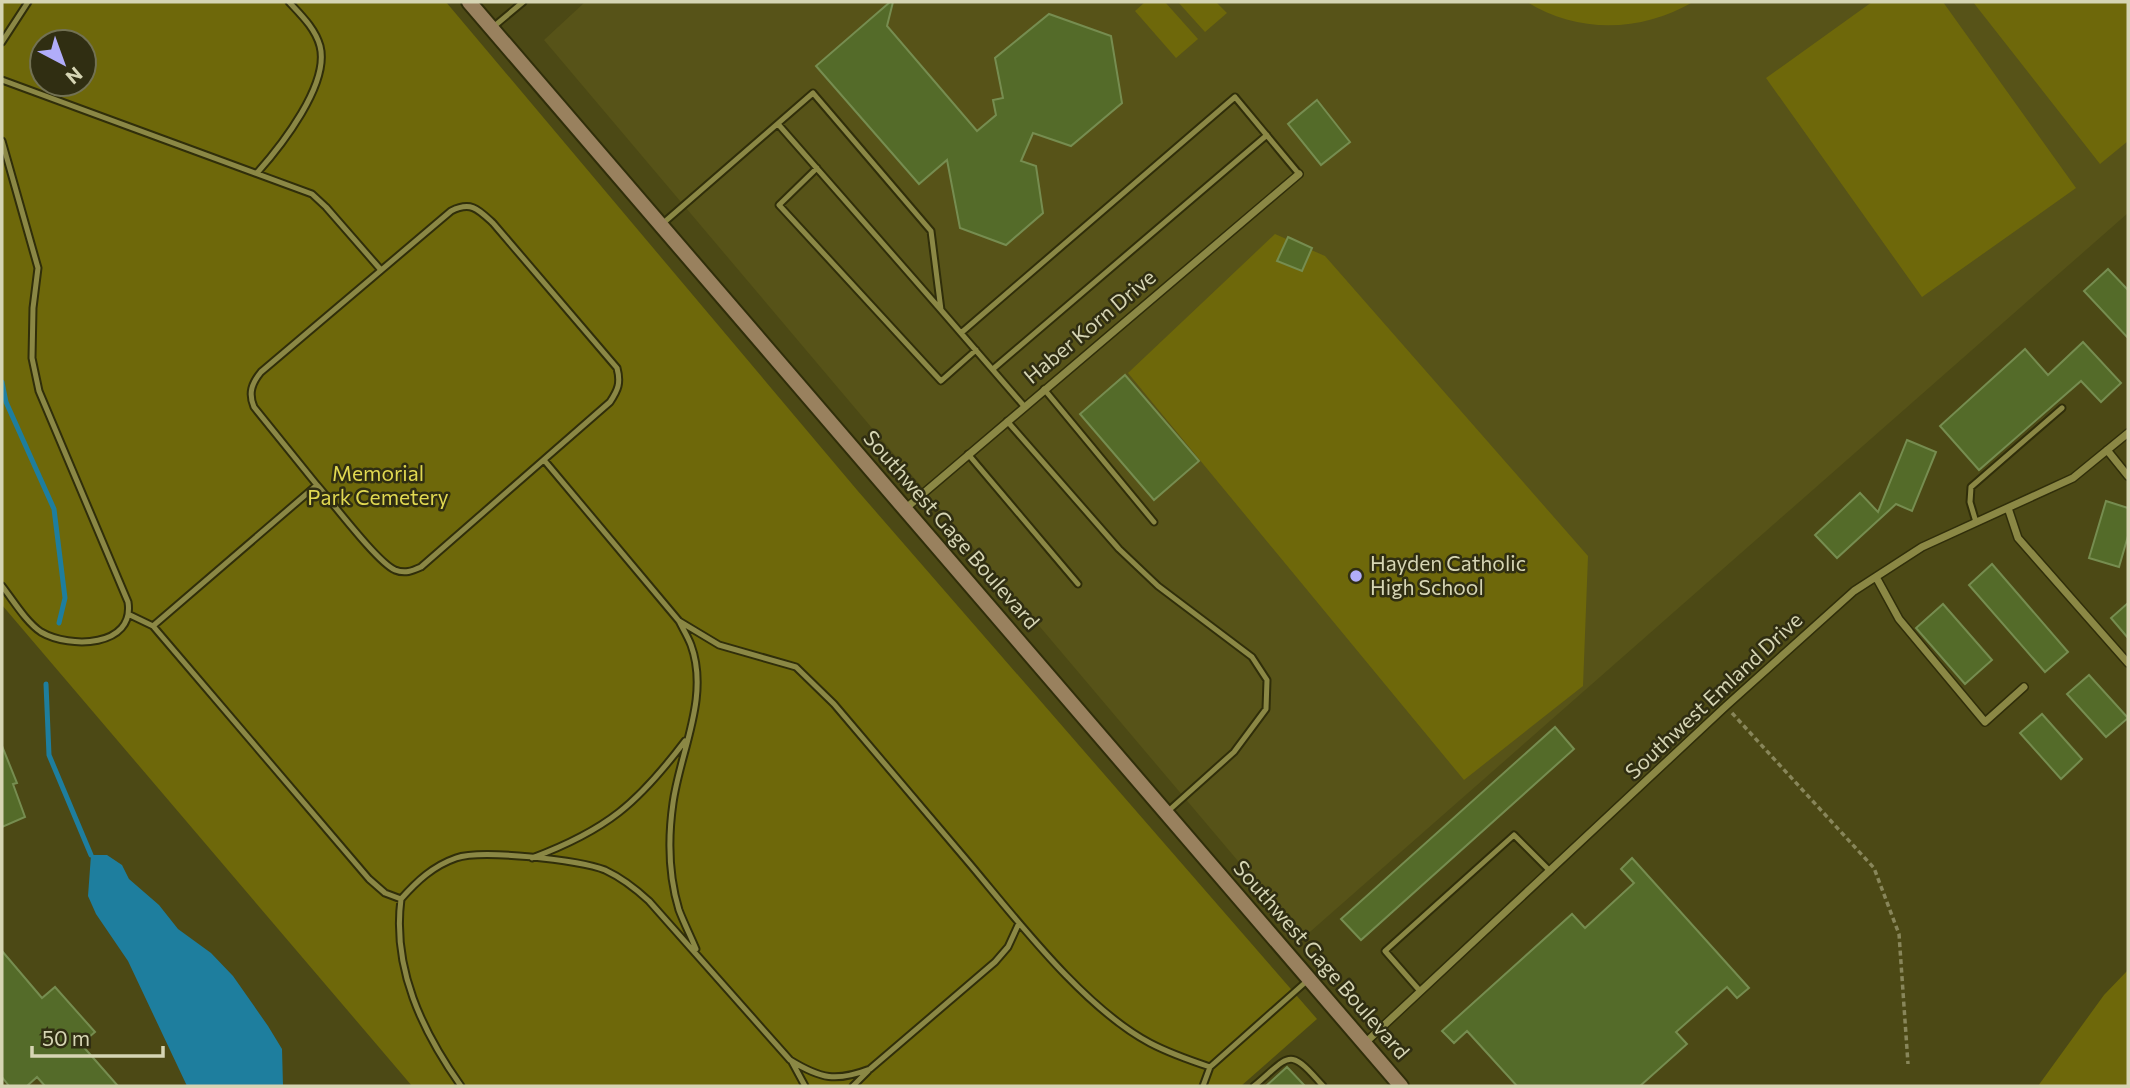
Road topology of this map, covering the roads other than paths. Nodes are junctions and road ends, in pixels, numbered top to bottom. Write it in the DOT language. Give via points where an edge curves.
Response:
graph roads {
  1 [pos="28,2"];
  2 [pos="289,2"];
  3 [pos="469,2"];
  4 [pos="523,2"];
  5 [pos="492,28"];
  6 [pos="2,41"];
  7 [pos="2,80"];
  8 [pos="778,124"];
  9 [pos="1267,135"];
  10 [pos="2,141"];
  11 [pos="817,168"];
  12 [pos="257,173"];
  13 [pos="1299,174"];
  14 [pos="661,225"];
  15 [pos="381,270"];
  16 [pos="941,310"];
  17 [pos="961,333"];
  18 [pos="976,350"];
  19 [pos="993,369"];
  20 [pos="1044,389"];
  21 [pos="1024,406"];
  22 [pos="2062,408"];
  23 [pos="1007,421"];
  24 [pos="2128,433"];
  25 [pos="2107,450"];
  26 [pos="968,454"];
  27 [pos="544,460"];
  28 [pos="2128,476"];
  29 [pos="317,485"];
  30 [pos="2008,508"];
  31 [pos="905,509"];
  32 [pos="1154,522"];
  33 [pos="1976,522"];
  34 [pos="1876,577"];
  35 [pos="1078,584"];
  36 [pos="2,586"];
  37 [pos="130,615"];
  38 [pos="679,621"];
  39 [pos="153,626"];
  40 [pos="2128,663"];
  41 [pos="2024,687"];
  42 [pos="687,738"];
  43 [pos="1166,813"];
  44 [pos="531,858"];
  45 [pos="1550,871"];
  46 [pos="401,899"];
  47 [pos="1019,923"];
  48 [pos="699,956"];
  49 [pos="1309,979"];
  50 [pos="1420,991"];
  51 [pos="1364,1043"];
  52 [pos="790,1060"];
  53 [pos="1210,1067"];
  54 [pos="870,1069"];
  55 [pos="461,1086"];
  56 [pos="805,1086"];
  57 [pos="853,1086"];
  58 [pos="1203,1086"];
  59 [pos="1254,1086"];
  60 [pos="1323,1086"];
  61 [pos="1399,1086"];
  1 -- 6 [label="lane"];
  2 -- 12 [label="lane" via="313,30 323,64 286,138"];
  3 -- 5 [label="main road, Southwest Gage Boulevard"];
  4 -- 5 [label="lane"];
  5 -- 14 [label="main road, Southwest Gage Boulevard"];
  7 -- 12 [label="lane"];
  8 -- 11 [label="lane"];
  8 -- 14 [label="lane"];
  8 -- 16 [label="lane" via="813,93 931,231"];
  9 -- 13 [label="lane"];
  9 -- 17 [label="lane" via="1235,97"];
  9 -- 19 [label="lane"];
  10 -- 37 [label="lane" via="38,268 32,358 38,391"];
  11 -- 16 [label="lane"];
  11 -- 18 [label="lane" via="779,205 940,381"];
  12 -- 15 [label="lane" via="312,194"];
  13 -- 20 [label="street, Haber Korn Drive"];
  14 -- 31 [label="main road, Southwest Gage Boulevard"];
  15 -- 27 [label="lane" via="462,206 480,211 502,233 617,368 620,379 610,402"];
  15 -- 29 [label="lane" via="261,372 252,388 254,407"];
  16 -- 17 [label="lane"];
  17 -- 18 [label="lane"];
  18 -- 19 [label="lane"];
  19 -- 21 [label="lane"];
  20 -- 21 [label="street, Haber Korn Drive"];
  20 -- 32 [label="lane"];
  21 -- 23 [label="street, Haber Korn Drive"];
  22 -- 33 [label="lane" via="1971,487"];
  23 -- 26 [label="street, Haber Korn Drive"];
  23 -- 43 [label="lane" via="1119,549 1158,586 1252,657 1267,680 1266,709 1234,752"];
  24 -- 25 [label="street, Southwest Emland Drive"];
  25 -- 28 [label="street"];
  25 -- 30 [label="street, Southwest Emland Drive" via="2073,478"];
  26 -- 31 [label="street, Haber Korn Drive"];
  26 -- 35 [label="lane"];
  27 -- 29 [label="lane" via="421,567 408,573 381,559"];
  27 -- 38 [label="lane"];
  29 -- 39 [label="lane"];
  30 -- 33 [label="street, Southwest Emland Drive"];
  30 -- 40 [label="street" via="2018,537"];
  31 -- 43 [label="main road, Southwest Gage Boulevard"];
  33 -- 34 [label="street, Southwest Emland Drive" via="1922,547"];
  34 -- 41 [label="street" via="1899,619 1985,722"];
  34 -- 45 [label="street, Southwest Emland Drive" via="1726,706"];
  36 -- 37 [label="lane" via="39,631 62,641 84,643 106,637 124,628"];
  37 -- 39 [label="lane"];
  38 -- 42 [label="lane" via="697,672"];
  38 -- 47 [label="lane" via="719,645 796,667 808,677"];
  39 -- 46 [label="lane" via="369,879"];
  42 -- 44 [label="lane" via="630,805 567,845"];
  42 -- 48 [label="lane" via="673,803 672,878"];
  43 -- 49 [label="main road, Southwest Gage Boulevard"];
  44 -- 46 [label="lane" via="458,857 437,866"];
  44 -- 48 [label="lane" via="572,861 630,884"];
  45 -- 50 [label="street, Southwest Emland Drive"];
  45 -- 50 [label="lane" via="1514,835 1385,951"];
  46 -- 55 [label="lane" via="398,923 407,979 420,1019"];
  47 -- 53 [label="lane" via="1109,1014 1148,1042"];
  47 -- 54 [label="lane" via="1008,947 995,961"];
  48 -- 52 [label="lane"];
  49 -- 51 [label="main road, Southwest Gage Boulevard"];
  49 -- 53 [label="lane"];
  50 -- 51 [label="street, Southwest Emland Drive"];
  51 -- 61 [label="main road, Southwest Gage Boulevard"];
  52 -- 54 [label="lane" via="831,1078"];
  52 -- 56 [label="lane"];
  53 -- 58 [label="lane"];
  54 -- 57 [label="lane"];
  59 -- 60 [label="lane" via="1285,1059 1293,1058"];
}
